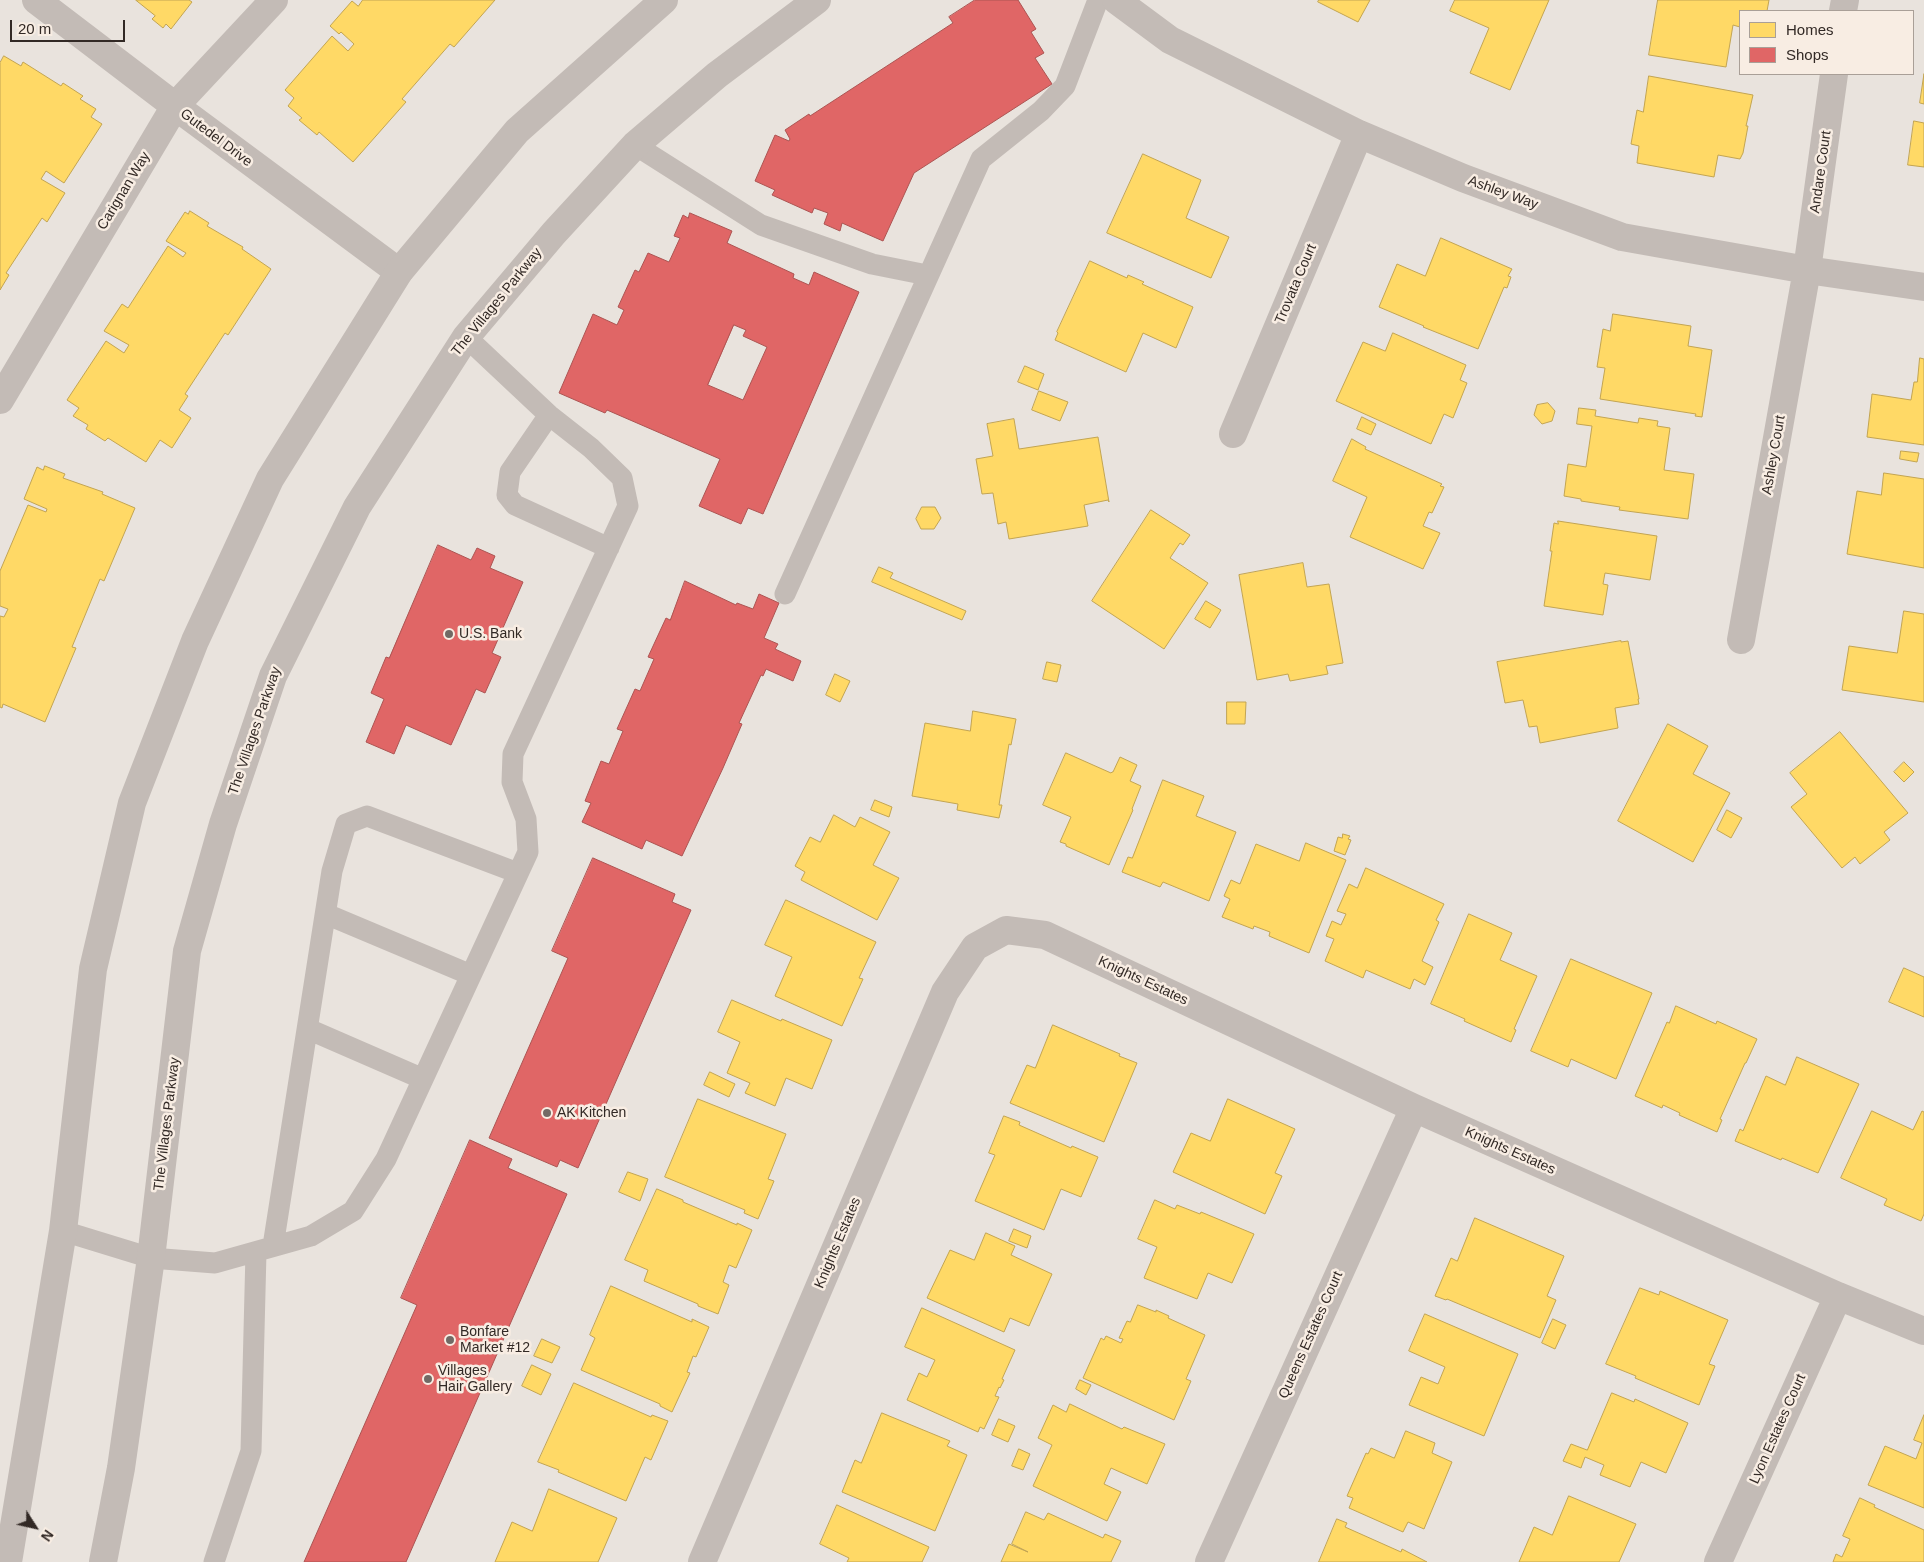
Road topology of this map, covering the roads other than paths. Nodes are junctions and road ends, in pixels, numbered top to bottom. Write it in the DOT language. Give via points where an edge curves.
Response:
graph roads {
  1 [pos="36,0"];
  2 [pos="274,0"];
  3 [pos="664,0"];
  4 [pos="818,0"];
  5 [pos="1098,0"];
  6 [pos="1116,0"];
  7 [pos="1834,75"];
  8 [pos="175,106"];
  9 [pos="1359,134"];
  10 [pos="636,146"];
  11 [pos="1807,270"];
  12 [pos="399,272"];
  13 [pos="928,275"];
  14 [pos="1924,288"];
  15 [pos="466,337"];
  16 [pos="0,400"];
  17 [pos="549,415"];
  18 [pos="1233,434"];
  19 [pos="609,548"];
  20 [pos="785,594"];
  21 [pos="1741,640"];
  22 [pos="518,873"];
  23 [pos="326,914"];
  24 [pos="471,974"];
  25 [pos="308,1029"];
  26 [pos="423,1079"];
  27 [pos="1414,1108"];
  28 [pos="63,1231"];
  29 [pos="265,1249"];
  30 [pos="151,1258"];
  31 [pos="1838,1296"];
  32 [pos="1924,1332"];
  33 [pos="8,1562"];
  34 [pos="103,1562"];
  35 [pos="214,1562"];
  36 [pos="702,1562"];
  37 [pos="1209,1562"];
  38 [pos="1718,1562"];
  1 -- 8 [label="street, Gutedel Drive"];
  2 -- 8 [label="street, Carignan Way"];
  3 -- 12 [label="street" via="517,132"];
  4 -- 10 [label="street, The Villages Parkway" via="717,75"];
  5 -- 13 [label="lane" via="1065,86 1041,112 981,159"];
  6 -- 9 [label="street, Ashley Way" via="1170,40"];
  7 -- 11 [label="street, Andare Court"];
  8 -- 12 [label="street, Gutedel Drive"];
  8 -- 16 [label="street, Carignan Way"];
  9 -- 11 [label="street, Ashley Way" via="1463,178 1622,236"];
  9 -- 18 [label="street, Trovata Court"];
  10 -- 13 [label="lane" via="761,225 872,264"];
  10 -- 15 [label="street, The Villages Parkway" via="554,233"];
  11 -- 14 [label="street, Ashley Way"];
  11 -- 21 [label="street, Ashley Court"];
  12 -- 28 [label="street" via="270,479 195,641 132,803 93,969"];
  13 -- 20 [label="lane"];
  15 -- 17 [label="lane"];
  15 -- 30 [label="street, The Villages Parkway" via="357,507 273,676 223,824 187,951"];
  17 -- 19 [label="lane" via="622,478 628,506"];
  17 -- 19 [label="lane" via="510,472 507,494 515,505"];
  19 -- 22 [label="lane" via="513,754 512,782 526,819 528,852"];
  22 -- 23 [label="lane" via="367,816 346,824 332,871"];
  22 -- 24 [label="lane"];
  23 -- 24 [label="lane"];
  23 -- 25 [label="lane"];
  24 -- 26 [label="lane"];
  25 -- 26 [label="lane"];
  25 -- 29 [label="lane"];
  26 -- 29 [label="lane" via="386,1159 353,1211 311,1236"];
  27 -- 31 [label="street, Knights Estates"];
  27 -- 36 [label="street, Knights Estates" via="1045,935 1006,930 975,947 945,992"];
  27 -- 37 [label="street, Queens Estates Court"];
  28 -- 30 [label="lane"];
  28 -- 33 [label="street"];
  29 -- 30 [label="lane" via="215,1263"];
  29 -- 35 [label="lane" via="251,1451"];
  30 -- 34 [label="street, The Villages Parkway" via="121,1468"];
  31 -- 32 [label="street, Knights Estates"];
  31 -- 38 [label="street, Lyon Estates Court"];
}
